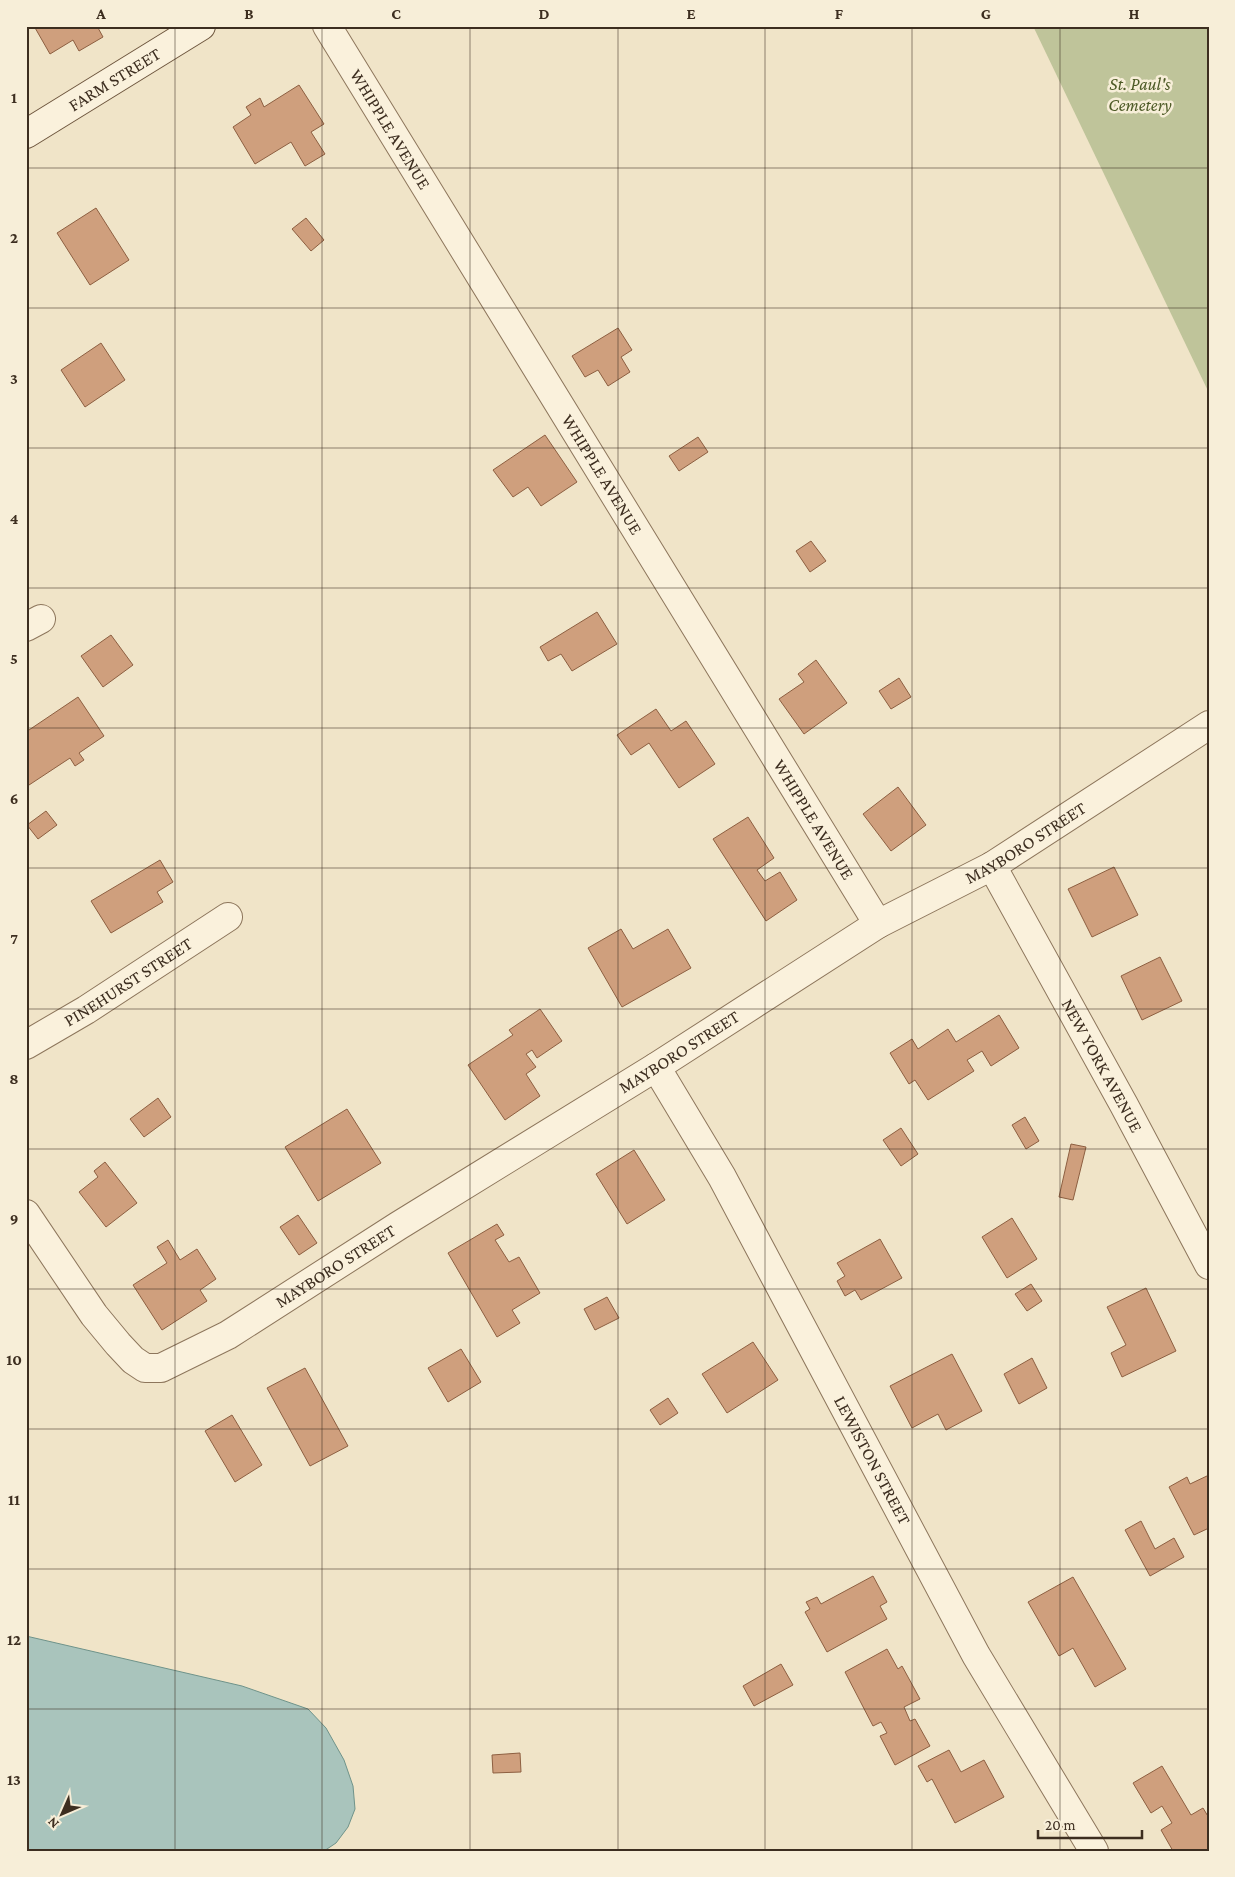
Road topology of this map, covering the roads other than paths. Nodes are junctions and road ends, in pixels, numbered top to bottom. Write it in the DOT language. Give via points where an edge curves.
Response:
graph roads {
  1 [pos="201,26"];
  2 [pos="327,26"];
  3 [pos="26,134"];
  4 [pos="1209,724"];
  5 [pos="992,866"];
  6 [pos="228,917"];
  7 [pos="878,924"];
  8 [pos="26,1045"];
  9 [pos="656,1067"];
  10 [pos="26,1214"];
  11 [pos="1209,1265"];
  12 [pos="1094,1851"];
  1 -- 3 [label="street, FARM STREET"];
  2 -- 7 [label="street, WHIPPLE AVENUE"];
  4 -- 5 [label="street, MAYBORO STREET"];
  5 -- 7 [label="street, MAYBORO STREET"];
  5 -- 11 [label="street, NEW YORK AVENUE"];
  6 -- 8 [label="street, PINEHURST STREET" via="86,1010"];
  7 -- 9 [label="street, MAYBORO STREET"];
  9 -- 10 [label="street, MAYBORO STREET" via="228,1335 161,1368 145,1368 128,1355 94,1315"];
  9 -- 12 [label="street, LEWISTON STREET" via="722,1176 976,1655"];
}
